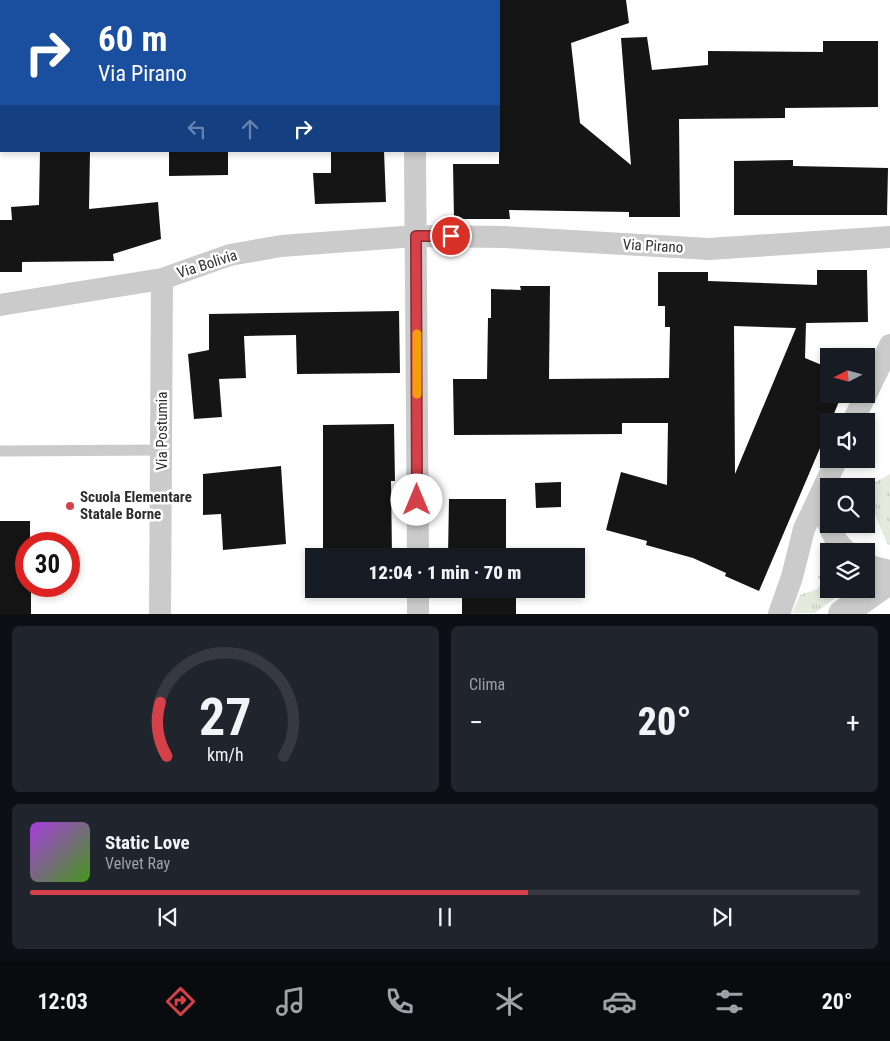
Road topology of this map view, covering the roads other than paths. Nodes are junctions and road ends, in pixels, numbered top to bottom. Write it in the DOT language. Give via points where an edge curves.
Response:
graph roads {
  1 [pos="415,152"];
  2 [pos="416,236"];
  3 [pos="890,237"];
  4 [pos="162,278"];
  5 [pos="0,305"];
  6 [pos="890,345"];
  7 [pos="857,413"];
  8 [pos="162,450"];
  9 [pos="0,451"];
  10 [pos="820,495"];
  11 [pos="418,548"];
  12 [pos="875,567"];
  13 [pos="890,571"];
  14 [pos="890,580"];
  15 [pos="418,598"];
  16 [pos="160,614"];
  17 [pos="418,614"];
  18 [pos="779,614"];
  19 [pos="842,614"];
  1 -- 2 [label="street"];
  2 -- 3 [label="street, Via Pirano" via="504,237 710,249"];
  2 -- 4 [label="street, Via Bolivia" via="280,246 230,255"];
  2 -- 11 [label="street"];
  4 -- 5 [label="street, Via Bolivia"];
  4 -- 8 [label="street, Via Postumia"];
  6 -- 7 [label="street"];
  8 -- 9 [label="lane"];
  8 -- 16 [label="street, Via Postumia"];
  10 -- 18 [label="street" via="804,529"];
  12 -- 13 [label="street"];
  14 -- 19 [label="street"];
  15 -- 17 [label="street"];
}
